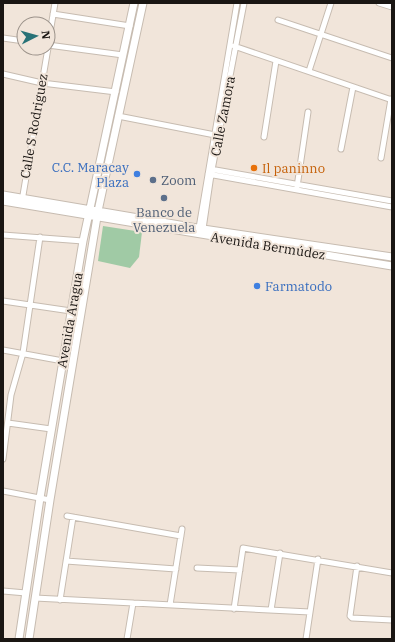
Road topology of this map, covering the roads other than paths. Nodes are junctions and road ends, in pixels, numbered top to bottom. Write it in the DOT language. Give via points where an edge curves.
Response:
graph roads {
  1 [pos="55,3"];
  2 [pos="134,3"];
  3 [pos="143,3"];
  4 [pos="237,3"];
  5 [pos="244,3"];
  6 [pos="331,3"];
  7 [pos="379,3"];
  8 [pos="389,5"];
  9 [pos="53,14"];
  10 [pos="278,20"];
  11 [pos="130,26"];
  12 [pos="321,34"];
  13 [pos="3,39"];
  14 [pos="16,40"];
  15 [pos="230,45"];
  16 [pos="56,47"];
  17 [pos="237,47"];
  18 [pos="124,55"];
  19 [pos="46,56"];
  20 [pos="392,58"];
  21 [pos="276,61"];
  22 [pos="309,71"];
  23 [pos="3,74"];
  24 [pos="42,83"];
  25 [pos="353,87"];
  26 [pos="116,92"];
  27 [pos="391,99"];
  28 [pos="308,112"];
  29 [pos="118,116"];
  30 [pos="216,135"];
  31 [pos="264,137"];
  32 [pos="341,149"];
  33 [pos="381,158"];
  34 [pos="210,172"];
  35 [pos="296,187"];
  36 [pos="3,195"];
  37 [pos="3,201"];
  38 [pos="22,201"];
  39 [pos="392,201"];
  40 [pos="392,207"];
  41 [pos="88,213"];
  42 [pos="97,215"];
  43 [pos="201,228"];
  44 [pos="3,235"];
  45 [pos="40,237"];
  46 [pos="83,240"];
  47 [pos="290,242"];
  48 [pos="289,249"];
  49 [pos="392,257"];
  50 [pos="392,266"];
  51 [pos="3,301"];
  52 [pos="30,305"];
  53 [pos="71,311"];
  54 [pos="3,350"];
  55 [pos="23,353"];
  56 [pos="62,361"];
  57 [pos="8,423"];
  58 [pos="51,429"];
  59 [pos="3,459"];
  60 [pos="3,491"];
  61 [pos="40,498"];
  62 [pos="50,500"];
  63 [pos="182,529"];
  64 [pos="181,536"];
  65 [pos="280,553"];
  66 [pos="318,560"];
  67 [pos="66,562"];
  68 [pos="357,566"];
  69 [pos="197,568"];
  70 [pos="176,569"];
  71 [pos="240,570"];
  72 [pos="392,572"];
  73 [pos="3,591"];
  74 [pos="26,593"];
  75 [pos="35,598"];
  76 [pos="60,600"];
  77 [pos="133,604"];
  78 [pos="170,605"];
  79 [pos="234,609"];
  80 [pos="271,610"];
  81 [pos="310,612"];
  82 [pos="392,620"];
  83 [pos="19,639"];
  84 [pos="29,639"];
  85 [pos="127,639"];
  86 [pos="306,639"];
  1 -- 9 [label="street, Calle S Rodriguez"];
  2 -- 11 [label="street, Avenida Aragua"];
  3 -- 29 [label="street, Avenida Aragua"];
  4 -- 15 [label="street, Calle Zamora"];
  5 -- 17 [label="street, Calle Zamora"];
  6 -- 12 [label="street"];
  7 -- 8 [label="street"];
  9 -- 11 [label="street"];
  10 -- 12 [label="street"];
  11 -- 18 [label="street, Avenida Aragua"];
  12 -- 20 [label="street"];
  12 -- 22 [label="street"];
  13 -- 14 [label="street"];
  15 -- 17 [label="street"];
  15 -- 30 [label="street, Calle Zamora"];
  16 -- 18 [label="street"];
  17 -- 21 [label="street"];
  17 -- 30 [label="street, Calle Zamora"];
  18 -- 26 [label="street, Avenida Aragua"];
  19 -- 24 [label="street, Calle S Rodriguez"];
  21 -- 22 [label="street"];
  21 -- 31 [label="street"];
  22 -- 25 [label="street"];
  23 -- 24 [label="street"];
  24 -- 26 [label="street"];
  24 -- 38 [label="street, Calle S Rodriguez"];
  25 -- 27 [label="street"];
  25 -- 32 [label="street"];
  26 -- 41 [label="street, Avenida Aragua"];
  27 -- 33 [label="street"];
  28 -- 35 [label="street"];
  29 -- 30 [label="street"];
  29 -- 42 [label="street, Avenida Aragua"];
  30 -- 34 [label="street, Calle Zamora"];
  34 -- 35 [label="street"];
  34 -- 43 [label="street, Calle Zamora"];
  35 -- 39 [label="street"];
  35 -- 40 [label="street"];
  36 -- 38 [label="street, Avenida Bermúdez"];
  37 -- 38 [label="street, Avenida Bermúdez"];
  38 -- 41 [label="street, Avenida Bermúdez"];
  41 -- 42 [label="street, Avenida Bermúdez"];
  41 -- 46 [label="street, Avenida Aragua"];
  42 -- 43 [label="street, Avenida Bermúdez"];
  42 -- 48 [label="street, Avenida Bermúdez"];
  42 -- 62 [label="street, Avenida Aragua"];
  43 -- 47 [label="street, Avenida Bermúdez"];
  44 -- 45 [label="street"];
  45 -- 46 [label="street"];
  45 -- 52 [label="street"];
  46 -- 53 [label="street, Avenida Aragua"];
  47 -- 48 [label="street"];
  47 -- 49 [label="street, Avenida Bermúdez"];
  48 -- 50 [label="street, Avenida Bermúdez"];
  51 -- 52 [label="street"];
  52 -- 53 [label="street"];
  52 -- 55 [label="street"];
  53 -- 56 [label="street, Avenida Aragua"];
  54 -- 55 [label="street"];
  55 -- 56 [label="street"];
  55 -- 57 [label="street" via="11,395"];
  56 -- 58 [label="street, Avenida Aragua"];
  57 -- 58 [label="street"];
  57 -- 59 [label="street"];
  58 -- 61 [label="street, Avenida Aragua"];
  60 -- 61 [label="street"];
  61 -- 62 [label="street"];
  61 -- 74 [label="street, Avenida Aragua"];
  62 -- 75 [label="street, Avenida Aragua"];
  63 -- 64 [label="street"];
  64 -- 67 [label="street" via="70,516"];
  64 -- 70 [label="street"];
  65 -- 66 [label="street"];
  65 -- 71 [label="street" via="244,548"];
  65 -- 80 [label="street"];
  66 -- 68 [label="street"];
  66 -- 81 [label="street"];
  67 -- 70 [label="street"];
  67 -- 76 [label="street"];
  68 -- 72 [label="street"];
  68 -- 82 [label="street" via="350,616"];
  69 -- 71 [label="street"];
  70 -- 78 [label="street"];
  71 -- 79 [label="street"];
  73 -- 74 [label="street"];
  74 -- 83 [label="street, Avenida Aragua"];
  75 -- 76 [label="street"];
  75 -- 84 [label="street, Avenida Aragua"];
  76 -- 77 [label="street"];
  77 -- 78 [label="street"];
  77 -- 85 [label="street"];
  78 -- 79 [label="street"];
  79 -- 80 [label="street"];
  80 -- 81 [label="street"];
  81 -- 86 [label="street"];
}
